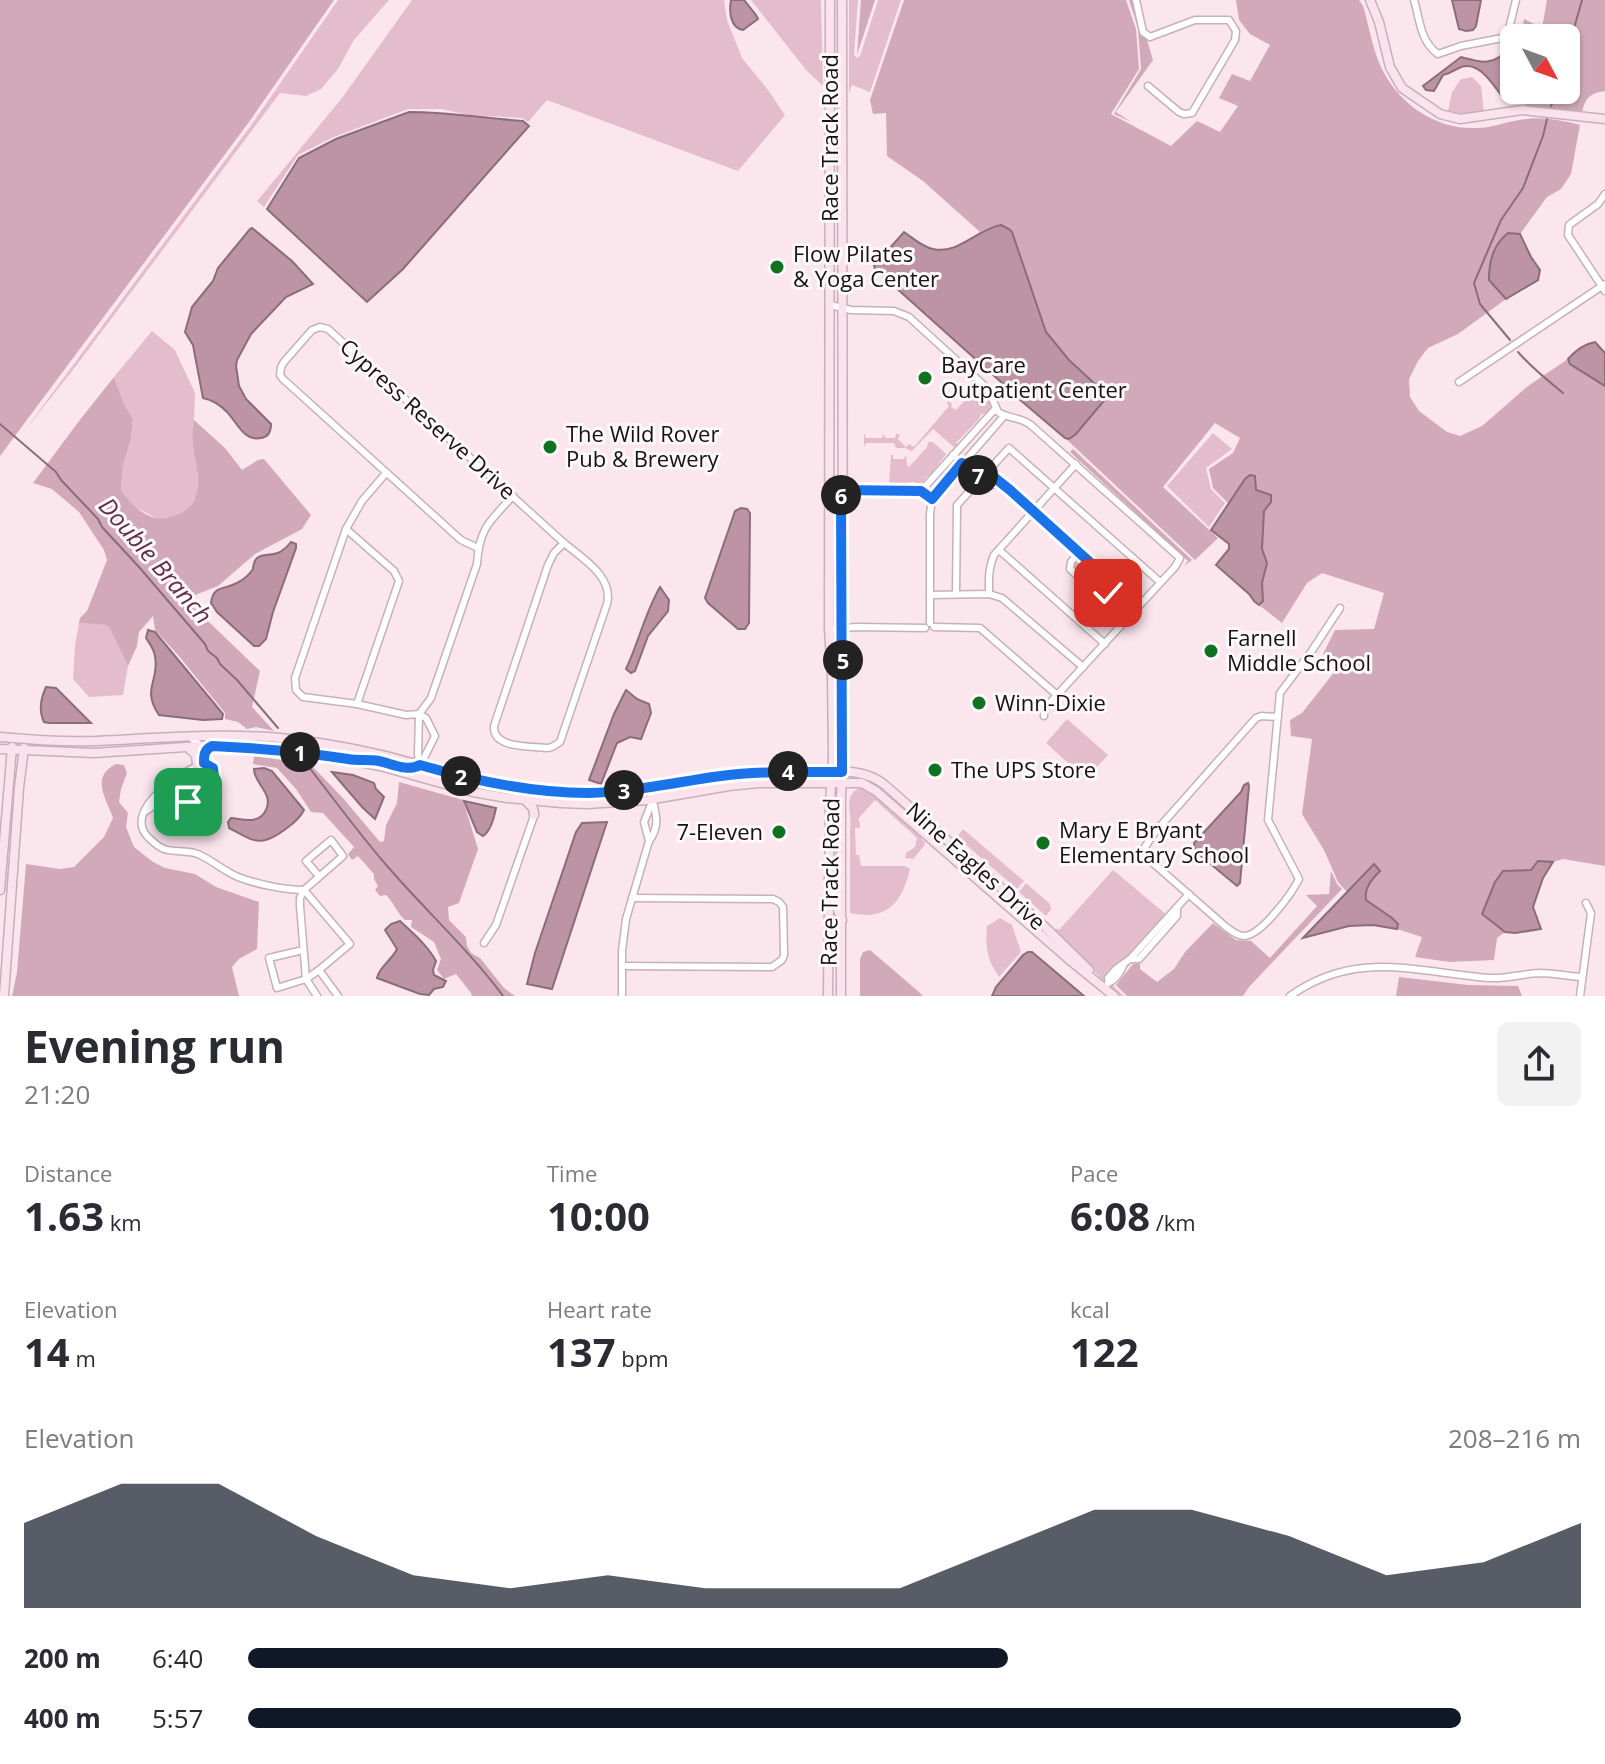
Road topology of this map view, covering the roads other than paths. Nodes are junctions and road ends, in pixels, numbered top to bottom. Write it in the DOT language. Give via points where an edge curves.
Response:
graph roads {
  1 [pos="830,0"];
  2 [pos="842,0"];
  3 [pos="1136,0"];
  4 [pos="1370,0"];
  5 [pos="1414,0"];
  6 [pos="1516,0"];
  7 [pos="1148,86"];
  8 [pos="1605,119"];
  9 [pos="1605,194"];
  10 [pos="830,195"];
  11 [pos="841,195"];
  12 [pos="1604,287"];
  13 [pos="830,305"];
  14 [pos="841,308"];
  15 [pos="1459,382"];
  16 [pos="996,408"];
  17 [pos="1004,416"];
  18 [pos="953,455"];
  19 [pos="962,463"];
  20 [pos="1076,464"];
  21 [pos="386,473"];
  22 [pos="981,478"];
  23 [pos="1054,488"];
  24 [pos="830,490"];
  25 [pos="841,490"];
  26 [pos="921,491"];
  27 [pos="513,496"];
  28 [pos="932,499"];
  29 [pos="1032,512"];
  30 [pos="346,529"];
  31 [pos="564,543"];
  32 [pos="478,548"];
  33 [pos="999,550"];
  34 [pos="1078,553"];
  35 [pos="1160,582"];
  36 [pos="1115,585"];
  37 [pos="956,594"];
  38 [pos="989,594"];
  39 [pos="930,595"];
  40 [pos="1139,606"];
  41 [pos="1340,608"];
  42 [pos="930,626"];
  43 [pos="842,628"];
  44 [pos="829,629"];
  45 [pos="1105,644"];
  46 [pos="1083,667"];
  47 [pos="1057,695"];
  48 [pos="357,704"];
  49 [pos="1044,712"];
  50 [pos="419,714"];
  51 [pos="1278,717"];
  52 [pos="185,735"];
  53 [pos="0,737"];
  54 [pos="273,737"];
  55 [pos="13,738"];
  56 [pos="25,739"];
  57 [pos="0,749"];
  58 [pos="12,749"];
  59 [pos="24,750"];
  60 [pos="200,759"];
  61 [pos="422,759"];
  62 [pos="352,760"];
  63 [pos="184,772"];
  64 [pos="838,772"];
  65 [pos="723,776"];
  66 [pos="432,780"];
  67 [pos="837,782"];
  68 [pos="202,786"];
  69 [pos="650,788"];
  70 [pos="190,789"];
  71 [pos="529,789"];
  72 [pos="594,792"];
  73 [pos="522,800"];
  74 [pos="652,801"];
  75 [pos="536,802"];
  76 [pos="549,803"];
  77 [pos="174,804"];
  78 [pos="575,804"];
  79 [pos="143,813"];
  80 [pos="534,816"];
  81 [pos="649,841"];
  82 [pos="319,876"];
  83 [pos="829,878"];
  84 [pos="0,890"];
  85 [pos="304,890"];
  86 [pos="1189,894"];
  87 [pos="632,898"];
  88 [pos="1586,903"];
  89 [pos="842,920"];
  90 [pos="1040,928"];
  91 [pos="829,935"];
  92 [pos="484,943"];
  93 [pos="303,950"];
  94 [pos="622,966"];
  95 [pos="319,970"];
  96 [pos="1582,977"];
  97 [pos="306,979"];
  98 [pos="1106,985"];
  99 [pos="277,992"];
  100 [pos="4,996"];
  101 [pos="317,996"];
  102 [pos="338,996"];
  103 [pos="622,996"];
  104 [pos="828,996"];
  105 [pos="841,996"];
  106 [pos="1114,996"];
  107 [pos="1290,996"];
  108 [pos="1580,996"];
  1 -- 10 [label="street, Race Track Road"];
  2 -- 11 [label="street, Race Track Road"];
  3 -- 7 [label="street" via="1143,32 1150,37 1208,18 1229,20 1236,31 1192,113 1179,112"];
  4 -- 8 [label="street" via="1390,67 1402,88 1440,114 1460,119 1522,110"];
  5 -- 6 [label="street" via="1424,38 1438,54 1507,37"];
  9 -- 12 [label="street" via="1569,225 1568,235"];
  10 -- 11 [label="street"];
  10 -- 13 [label="street, Race Track Road"];
  11 -- 14 [label="street, Race Track Road"];
  12 -- 15 [label="street"];
  13 -- 14 [label="street"];
  13 -- 24 [label="street, Race Track Road"];
  14 -- 16 [label="street" via="905,315 988,389"];
  14 -- 25 [label="street, Race Track Road"];
  16 -- 17 [label="street"];
  16 -- 18 [label="street"];
  17 -- 19 [label="street"];
  17 -- 20 [label="street" via="1026,421"];
  18 -- 19 [label="street"];
  18 -- 26 [label="street"];
  19 -- 22 [label="street"];
  19 -- 28 [label="street"];
  20 -- 23 [label="street"];
  20 -- 35 [label="street" via="1179,556"];
  21 -- 27 [label="street, Cypress Reserve Drive" via="280,375 284,362 316,328 328,329"];
  21 -- 30 [label="street"];
  21 -- 32 [label="street, Cypress Reserve Drive" via="461,540"];
  22 -- 23 [label="street" via="1009,448"];
  22 -- 29 [label="street" via="992,476"];
  22 -- 37 [label="street" via="956,509"];
  23 -- 29 [label="street"];
  23 -- 35 [label="street"];
  24 -- 25 [label="street"];
  24 -- 44 [label="street, Race Track Road"];
  25 -- 26 [label="street"];
  25 -- 43 [label="street, Race Track Road"];
  26 -- 28 [label="street"];
  27 -- 31 [label="street, Cypress Reserve Drive"];
  27 -- 32 [label="street" via="486,525"];
  28 -- 39 [label="street"];
  29 -- 33 [label="street"];
  29 -- 34 [label="street"];
  30 -- 48 [label="street" via="399,581"];
  30 -- 48 [label="street" via="294,685 303,697"];
  31 -- 31 [label="street, Cypress Reserve Drive" via="602,577 607,604 560,742 548,748 505,743 495,736 494,726 548,565"];
  32 -- 50 [label="street" via="431,698"];
  33 -- 38 [label="street" via="990,563"];
  33 -- 45 [label="street"];
  34 -- 36 [label="street"];
  34 -- 36 [label="street" via="1070,569 1089,587 1101,596"];
  35 -- 40 [label="street"];
  36 -- 40 [label="street"];
  37 -- 38 [label="street"];
  37 -- 39 [label="street"];
  38 -- 46 [label="street" via="1010,603"];
  39 -- 42 [label="street"];
  40 -- 45 [label="street"];
  41 -- 51 [label="street" via="1280,693"];
  42 -- 43 [label="street"];
  42 -- 47 [label="street" via="980,628"];
  43 -- 44 [label="street"];
  43 -- 64 [label="street, Race Track Road"];
  44 -- 64 [label="street, Race Track Road"];
  45 -- 46 [label="street"];
  46 -- 47 [label="street"];
  47 -- 49 [label="street"];
  48 -- 50 [label="street"];
  50 -- 61 [label="street"];
  50 -- 61 [label="street" via="435,736"];
  51 -- 86 [label="street" via="1256,718 1147,841 1146,856"];
  51 -- 86 [label="street" via="1268,820 1299,879 1257,931 1247,936 1236,934"];
  52 -- 54 [label="street"];
  52 -- 56 [label="street"];
  52 -- 60 [label="street"];
  53 -- 55 [label="street"];
  54 -- 60 [label="street" via="211,739"];
  54 -- 61 [label="street" via="405,761"];
  55 -- 56 [label="street"];
  55 -- 58 [label="street"];
  56 -- 59 [label="street"];
  57 -- 58 [label="street"];
  58 -- 59 [label="street"];
  58 -- 84 [label="street"];
  59 -- 60 [label="street" via="94,753 186,747"];
  59 -- 100 [label="street"];
  60 -- 62 [label="street" via="212,746"];
  60 -- 63 [label="street"];
  60 -- 68 [label="street" via="193,775"];
  60 -- 68 [label="street" via="215,771 213,781"];
  61 -- 62 [label="street" via="409,768"];
  61 -- 66 [label="street" via="423,772"];
  61 -- 71 [label="street" via="437,770"];
  62 -- 66 [label="street"];
  63 -- 77 [label="street" via="167,793"];
  63 -- 79 [label="street"];
  64 -- 65 [label="street, Nine Eagles Drive"];
  64 -- 67 [label="street, Race Track Road"];
  64 -- 90 [label="street, Nine Eagles Drive" via="881,782"];
  65 -- 69 [label="street"];
  65 -- 74 [label="street" via="659,792"];
  66 -- 73 [label="street"];
  67 -- 74 [label="street, Nine Eagles Drive" via="729,786"];
  67 -- 83 [label="street, Race Track Road" via="830,800"];
  67 -- 89 [label="street, Race Track Road"];
  67 -- 90 [label="street, Nine Eagles Drive" via="871,787"];
  68 -- 70 [label="street"];
  68 -- 77 [label="street" via="196,797"];
  69 -- 72 [label="street"];
  69 -- 74 [label="street"];
  69 -- 78 [label="street" via="635,797"];
  71 -- 72 [label="street"];
  71 -- 75 [label="street"];
  72 -- 75 [label="street"];
  73 -- 75 [label="street"];
  73 -- 80 [label="street" via="532,805"];
  74 -- 78 [label="street"];
  74 -- 81 [label="street" via="644,822"];
  74 -- 81 [label="street" via="657,817"];
  75 -- 76 [label="street"];
  75 -- 80 [label="street"];
  76 -- 78 [label="street"];
  76 -- 80 [label="street"];
  77 -- 79 [label="street" via="157,803"];
  79 -- 85 [label="street" via="145,834 162,848 197,853 237,877"];
  80 -- 92 [label="street" via="496,925"];
  81 -- 87 [label="street"];
  82 -- 82 [label="street" via="306,861 331,840 343,856"];
  82 -- 85 [label="street"];
  83 -- 89 [label="street" via="836,884"];
  83 -- 91 [label="street, Race Track Road"];
  85 -- 93 [label="street"];
  85 -- 95 [label="street" via="350,944"];
  86 -- 98 [label="street" via="1139,959 1116,969"];
  87 -- 94 [label="street"];
  87 -- 94 [label="street" via="773,899 783,907 784,955 772,967"];
  88 -- 96 [label="street" via="1591,913"];
  89 -- 91 [label="street"];
  89 -- 105 [label="street, Race Track Road"];
  90 -- 98 [label="street, Nine Eagles Drive"];
  91 -- 104 [label="street, Race Track Road"];
  93 -- 97 [label="street"];
  93 -- 99 [label="street" via="269,958"];
  94 -- 103 [label="street"];
  95 -- 97 [label="street"];
  95 -- 102 [label="street"];
  96 -- 107 [label="street" via="1537,973 1492,978 1379,966 1320,978"];
  96 -- 108 [label="street"];
  97 -- 99 [label="street"];
  97 -- 101 [label="street"];
  98 -- 106 [label="street, Nine Eagles Drive"];
}
